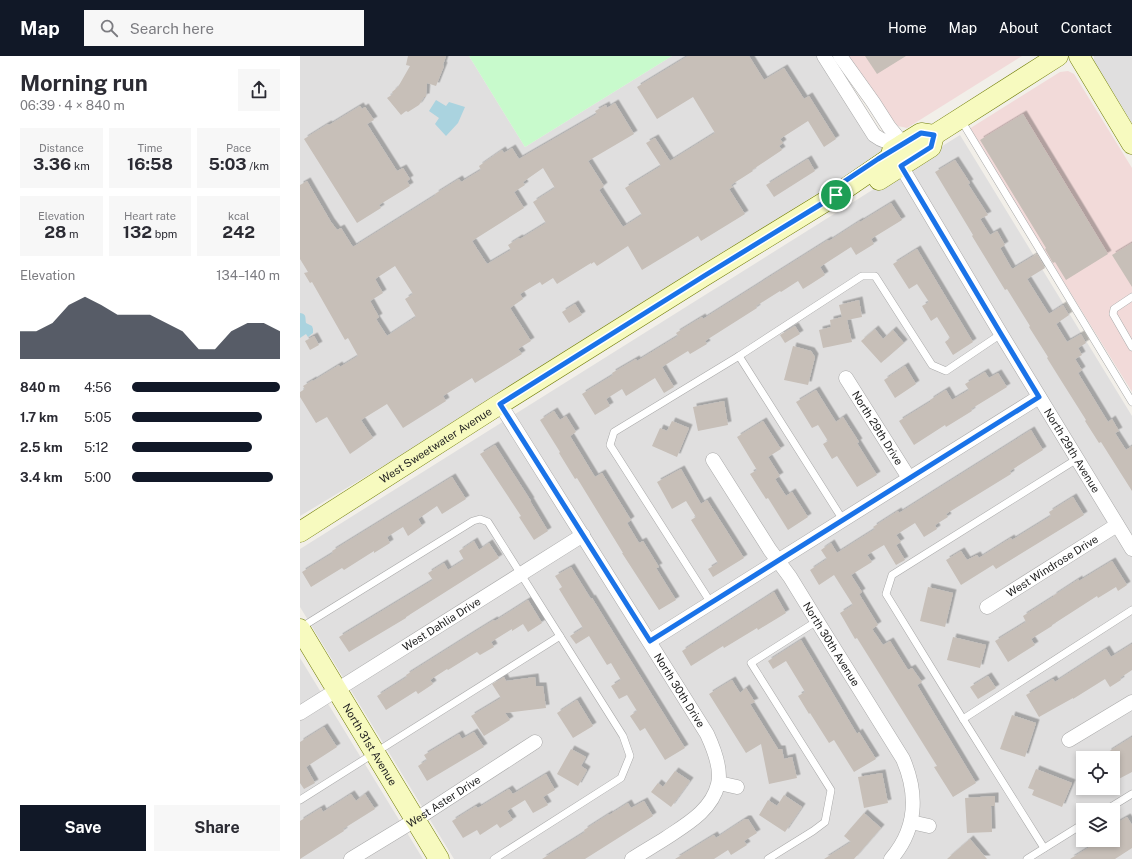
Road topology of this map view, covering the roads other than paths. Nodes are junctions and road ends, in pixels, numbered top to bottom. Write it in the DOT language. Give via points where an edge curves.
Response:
graph roads {
  1 [pos="824,56"];
  2 [pos="840,56"];
  3 [pos="1058,56"];
  4 [pos="1078,56"];
  5 [pos="960,119"];
  6 [pos="932,141"];
  7 [pos="903,144"];
  8 [pos="1132,144"];
  9 [pos="889,162"];
  10 [pos="1132,297"];
  11 [pos="1001,334"];
  12 [pos="1132,347"];
  13 [pos="739,356"];
  14 [pos="846,378"];
  15 [pos="1039,397"];
  16 [pos="1132,402"];
  17 [pos="500,404"];
  18 [pos="1077,459"];
  19 [pos="713,460"];
  20 [pos="909,478"];
  21 [pos="843,520"];
  22 [pos="1117,525"];
  23 [pos="300,532"];
  24 [pos="583,535"];
  25 [pos="1132,549"];
  26 [pos="778,561"];
  27 [pos="522,575"];
  28 [pos="711,603"];
  29 [pos="987,607"];
  30 [pos="1132,610"];
  31 [pos="818,621"];
  32 [pos="300,629"];
  33 [pos="560,636"];
  34 [pos="650,641"];
  35 [pos="336,690"];
  36 [pos="1132,702"];
  37 [pos="300,713"];
  38 [pos="963,719"];
  39 [pos="1069,740"];
  40 [pos="535,742"];
  41 [pos="374,753"];
  42 [pos="719,783"];
  43 [pos="737,787"];
  44 [pos="1132,794"];
  45 [pos="300,800"];
  46 [pos="1117,803"];
  47 [pos="415,820"];
  48 [pos="911,822"];
  49 [pos="929,826"];
  50 [pos="1076,828"];
  51 [pos="1044,848"];
  52 [pos="351,859"];
  53 [pos="439,859"];
  54 [pos="494,859"];
  55 [pos="632,859"];
  56 [pos="768,859"];
  57 [pos="892,859"];
  58 [pos="1027,859"];
  1 -- 7 [label="street" via="874,135 888,143"];
  2 -- 7 [label="street"];
  3 -- 5 [label="street, West Sweetwater Avenue"];
  4 -- 8 [label="street"];
  5 -- 6 [label="street, West Sweetwater Avenue"];
  5 -- 16 [label="lane"];
  6 -- 7 [label="street, West Sweetwater Avenue" via="921,133"];
  6 -- 9 [label="street, West Sweetwater Avenue"];
  7 -- 9 [label="street"];
  9 -- 11 [label="street, North 29th Avenue"];
  9 -- 17 [label="street, West Sweetwater Avenue" via="853,196 836,195"];
  10 -- 12 [label="lane" via="1114,309 1113,314"];
  11 -- 13 [label="lane" via="946,371 932,365 875,276 862,276"];
  11 -- 15 [label="street, North 29th Avenue"];
  13 -- 21 [label="lane"];
  13 -- 28 [label="lane" via="614,432 610,445"];
  14 -- 20 [label="street, North 29th Drive"];
  15 -- 18 [label="street, North 29th Avenue"];
  15 -- 20 [label="street"];
  17 -- 23 [label="street, West Sweetwater Avenue"];
  17 -- 24 [label="street, North 30th Drive"];
  18 -- 22 [label="street, North 29th Avenue"];
  18 -- 38 [label="lane" via="892,575 886,594"];
  19 -- 26 [label="street, North 30th Avenue"];
  20 -- 21 [label="street"];
  21 -- 26 [label="street"];
  22 -- 25 [label="street, North 29th Avenue"];
  22 -- 29 [label="street, West Windrose Drive"];
  24 -- 27 [label="street, West Dahlia Drive"];
  24 -- 34 [label="street, North 30th Drive"];
  26 -- 28 [label="street"];
  26 -- 31 [label="street, North 30th Avenue"];
  27 -- 32 [label="lane" via="488,522 480,519"];
  27 -- 33 [label="lane"];
  27 -- 35 [label="street, West Dahlia Drive"];
  28 -- 34 [label="street"];
  30 -- 38 [label="lane"];
  31 -- 48 [label="street, North 30th Avenue" via="902,759 913,797"];
  31 -- 56 [label="lane" via="751,662 831,790 825,822"];
  32 -- 35 [label="street, North 31st Avenue"];
  33 -- 41 [label="lane"];
  33 -- 54 [label="lane" via="623,736 630,756 621,778"];
  34 -- 42 [label="street, North 30th Drive" via="714,748"];
  35 -- 37 [label="street, West Dahlia Drive"];
  35 -- 41 [label="street, North 31st Avenue"];
  36 -- 39 [label="street"];
  38 -- 51 [label="lane"];
  40 -- 47 [label="street, West Aster Drive"];
  41 -- 45 [label="lane"];
  41 -- 47 [label="street, North 31st Avenue"];
  42 -- 43 [label="street"];
  42 -- 55 [label="street" via="698,816"];
  44 -- 46 [label="lane"];
  47 -- 52 [label="street, West Aster Drive"];
  47 -- 53 [label="street, North 31st Avenue"];
  48 -- 49 [label="street"];
  48 -- 57 [label="street, North 30th Avenue" via="899,850"];
  50 -- 51 [label="lane"];
  51 -- 58 [label="lane"];
}
